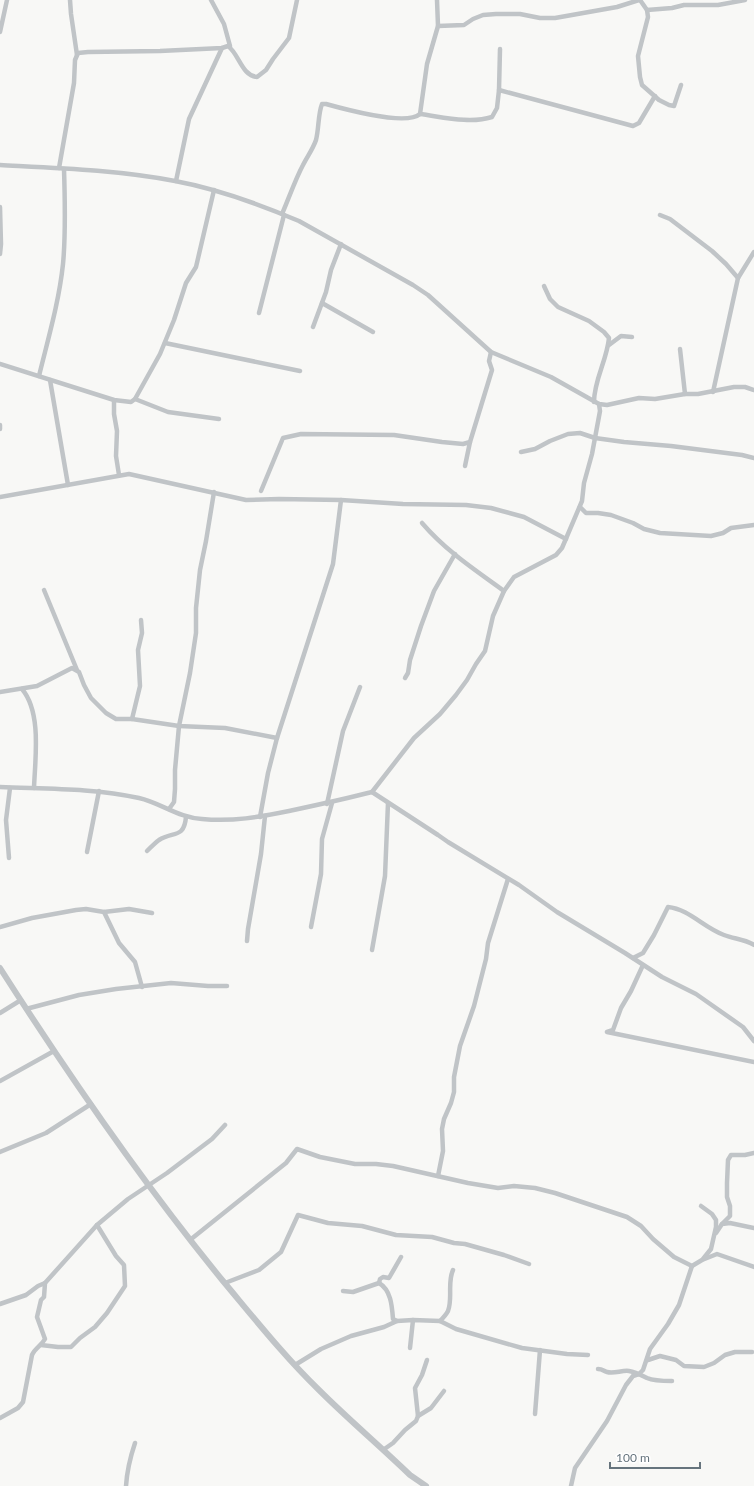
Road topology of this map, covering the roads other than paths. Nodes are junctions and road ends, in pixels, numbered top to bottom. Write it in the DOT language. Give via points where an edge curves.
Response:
graph roads {
  1 [pos="8,0"];
  2 [pos="70,0"];
  3 [pos="211,0"];
  4 [pos="297,0"];
  5 [pos="437,0"];
  6 [pos="639,0"];
  7 [pos="744,0"];
  8 [pos="647,10"];
  9 [pos="438,26"];
  10 [pos="0,32"];
  11 [pos="230,46"];
  12 [pos="222,48"];
  13 [pos="500,49"];
  14 [pos="77,55"];
  15 [pos="681,85"];
  16 [pos="500,90"];
  17 [pos="654,96"];
  18 [pos="420,114"];
  19 [pos="0,165"];
  20 [pos="62,168"];
  21 [pos="176,181"];
  22 [pos="214,190"];
  23 [pos="0,207"];
  24 [pos="283,214"];
  25 [pos="660,215"];
  26 [pos="341,244"];
  27 [pos="754,252"];
  28 [pos="0,254"];
  29 [pos="738,278"];
  30 [pos="544,286"];
  31 [pos="322,303"];
  32 [pos="259,313"];
  33 [pos="313,327"];
  34 [pos="373,332"];
  35 [pos="632,337"];
  36 [pos="165,343"];
  37 [pos="609,346"];
  38 [pos="680,349"];
  39 [pos="491,352"];
  40 [pos="0,364"];
  41 [pos="300,371"];
  42 [pos="39,376"];
  43 [pos="50,380"];
  44 [pos="754,390"];
  45 [pos="713,392"];
  46 [pos="685,394"];
  47 [pos="135,399"];
  48 [pos="114,400"];
  49 [pos="594,402"];
  50 [pos="599,404"];
  51 [pos="607,405"];
  52 [pos="600,411"];
  53 [pos="219,420"];
  54 [pos="0,426"];
  55 [pos="0,429"];
  56 [pos="595,438"];
  57 [pos="470,442"];
  58 [pos="521,452"];
  59 [pos="754,458"];
  60 [pos="465,466"];
  61 [pos="119,475"];
  62 [pos="68,485"];
  63 [pos="261,491"];
  64 [pos="214,492"];
  65 [pos="0,497"];
  66 [pos="341,500"];
  67 [pos="580,507"];
  68 [pos="422,523"];
  69 [pos="754,525"];
  70 [pos="566,539"];
  71 [pos="455,554"];
  72 [pos="44,590"];
  73 [pos="504,591"];
  74 [pos="141,620"];
  75 [pos="77,670"];
  76 [pos="405,678"];
  77 [pos="360,687"];
  78 [pos="22,689"];
  79 [pos="0,692"];
  80 [pos="132,719"];
  81 [pos="179,726"];
  82 [pos="277,738"];
  83 [pos="0,787"];
  84 [pos="10,788"];
  85 [pos="34,788"];
  86 [pos="98,791"];
  87 [pos="372,792"];
  88 [pos="329,803"];
  89 [pos="388,803"];
  90 [pos="169,809"];
  91 [pos="262,816"];
  92 [pos="186,817"];
  93 [pos="147,851"];
  94 [pos="87,852"];
  95 [pos="9,858"];
  96 [pos="508,878"];
  97 [pos="104,912"];
  98 [pos="152,913"];
  99 [pos="0,927"];
  100 [pos="311,927"];
  101 [pos="247,941"];
  102 [pos="754,945"];
  103 [pos="372,950"];
  104 [pos="633,958"];
  105 [pos="642,965"];
  106 [pos="0,968"];
  107 [pos="142,986"];
  108 [pos="227,986"];
  109 [pos="21,1000"];
  110 [pos="26,1009"];
  111 [pos="0,1013"];
  112 [pos="754,1041"];
  113 [pos="54,1051"];
  114 [pos="754,1062"];
  115 [pos="0,1081"];
  116 [pos="91,1104"];
  117 [pos="225,1125"];
  118 [pos="0,1152"];
  119 [pos="754,1153"];
  120 [pos="438,1176"];
  121 [pos="149,1186"];
  122 [pos="701,1206"];
  123 [pos="722,1224"];
  124 [pos="97,1225"];
  125 [pos="754,1228"];
  126 [pos="714,1238"];
  127 [pos="190,1240"];
  128 [pos="402,1257"];
  129 [pos="702,1260"];
  130 [pos="529,1264"];
  131 [pos="692,1266"];
  132 [pos="754,1267"];
  133 [pos="452,1270"];
  134 [pos="389,1278"];
  135 [pos="45,1283"];
  136 [pos="225,1283"];
  137 [pos="378,1283"];
  138 [pos="385,1287"];
  139 [pos="343,1291"];
  140 [pos="0,1304"];
  141 [pos="413,1320"];
  142 [pos="397,1321"];
  143 [pos="440,1321"];
  144 [pos="41,1345"];
  145 [pos="410,1348"];
  146 [pos="540,1350"];
  147 [pos="752,1352"];
  148 [pos="588,1354"];
  149 [pos="427,1360"];
  150 [pos="648,1360"];
  151 [pos="296,1365"];
  152 [pos="598,1369"];
  153 [pos="639,1374"];
  154 [pos="672,1381"];
  155 [pos="444,1391"];
  156 [pos="536,1414"];
  157 [pos="418,1416"];
  158 [pos="0,1418"];
  159 [pos="136,1443"];
  160 [pos="383,1450"];
  161 [pos="126,1486"];
  162 [pos="426,1486"];
  163 [pos="571,1486"];
  1 -- 10 [label="street"];
  2 -- 14 [label="street"];
  3 -- 11 [label="street" via="224,24"];
  4 -- 11 [label="street" via="289,38 263,74 252,76"];
  5 -- 9 [label="street"];
  6 -- 8 [label="street"];
  6 -- 9 [label="street" via="617,7 555,18 496,14 478,17 464,25"];
  7 -- 8 [label="street" via="718,5 684,4 672,8"];
  8 -- 17 [label="street" via="648,17 638,56 642,85"];
  9 -- 18 [label="street" via="427,64"];
  11 -- 12 [label="street"];
  12 -- 14 [label="street" via="81,52"];
  12 -- 21 [label="street" via="189,119"];
  13 -- 16 [label="street"];
  14 -- 20 [label="street"];
  15 -- 17 [label="street" via="674,106 669,106"];
  16 -- 17 [label="street" via="633,126 639,123"];
  16 -- 18 [label="street" via="497,108 492,117 482,120"];
  18 -- 24 [label="street" via="412,117 378,116 322,104 315,142"];
  19 -- 20 [label="street"];
  20 -- 21 [label="street"];
  20 -- 42 [label="street" via="65,232 63,265"];
  21 -- 22 [label="street"];
  22 -- 24 [label="street"];
  22 -- 36 [label="street" via="196,267 186,283"];
  23 -- 28 [label="street"];
  24 -- 26 [label="street"];
  24 -- 32 [label="street"];
  25 -- 29 [label="street" via="670,219 712,251"];
  26 -- 31 [label="street"];
  26 -- 39 [label="street" via="413,284"];
  27 -- 29 [label="street"];
  29 -- 45 [label="street"];
  30 -- 37 [label="street" via="558,308 589,321 604,332 609,338"];
  31 -- 33 [label="street"];
  31 -- 34 [label="street"];
  35 -- 37 [label="street" via="621,336"];
  36 -- 41 [label="street"];
  36 -- 47 [label="street"];
  37 -- 49 [label="street" via="594,391"];
  38 -- 46 [label="street"];
  39 -- 49 [label="street" via="551,376"];
  39 -- 57 [label="street" via="489,361 492,370"];
  40 -- 42 [label="street"];
  42 -- 43 [label="street"];
  43 -- 48 [label="street"];
  43 -- 62 [label="street"];
  44 -- 45 [label="street" via="740,387"];
  45 -- 46 [label="street"];
  46 -- 51 [label="street" via="639,398"];
  47 -- 48 [label="street" via="131,402"];
  47 -- 53 [label="street" via="168,412"];
  48 -- 61 [label="street"];
  49 -- 50 [label="street"];
  50 -- 51 [label="street"];
  50 -- 52 [label="street"];
  51 -- 52 [label="street"];
  52 -- 56 [label="street"];
  54 -- 55 [label="street"];
  56 -- 58 [label="street" via="580,433 568,434 535,449"];
  56 -- 59 [label="street"];
  56 -- 67 [label="street"];
  57 -- 60 [label="street"];
  57 -- 63 [label="street" via="442,442 394,434 301,434 283,438"];
  61 -- 62 [label="street"];
  61 -- 64 [label="street" via="129,474"];
  62 -- 65 [label="street"];
  64 -- 66 [label="street" via="246,500"];
  64 -- 81 [label="street" via="200,576 196,633"];
  66 -- 70 [label="street" via="491,508 524,517"];
  66 -- 82 [label="street" via="333,564"];
  67 -- 69 [label="street" via="586,513 611,515 660,533 711,536 731,528"];
  67 -- 70 [label="street"];
  68 -- 71 [label="street"];
  70 -- 73 [label="street" via="556,555 514,577"];
  71 -- 73 [label="street"];
  71 -- 76 [label="street" via="434,591"];
  72 -- 75 [label="street"];
  73 -- 87 [label="street" via="493,616 485,651 467,680 440,714 414,738"];
  74 -- 80 [label="street" via="142,633 138,650 140,686"];
  75 -- 78 [label="street" via="72,668 37,686"];
  75 -- 80 [label="street" via="88,692 106,713 116,719"];
  77 -- 88 [label="street" via="343,731"];
  78 -- 79 [label="street"];
  78 -- 85 [label="street" via="33,711 35,722"];
  80 -- 81 [label="street"];
  81 -- 82 [label="street" via="224,728"];
  81 -- 90 [label="street" via="174,802"];
  82 -- 91 [label="street" via="268,773"];
  83 -- 84 [label="street"];
  84 -- 85 [label="street"];
  84 -- 95 [label="street" via="6,820"];
  85 -- 86 [label="street"];
  86 -- 90 [label="street" via="141,798"];
  86 -- 94 [label="street"];
  87 -- 88 [label="street"];
  87 -- 89 [label="street"];
  88 -- 91 [label="street"];
  88 -- 100 [label="street" via="322,839 321,874"];
  89 -- 96 [label="street"];
  89 -- 103 [label="street" via="384,876"];
  90 -- 92 [label="street"];
  91 -- 92 [label="street" via="246,820"];
  91 -- 101 [label="street" via="261,854"];
  92 -- 93 [label="street" via="181,832 160,839"];
  96 -- 104 [label="street" via="557,912"];
  96 -- 120 [label="street" via="488,942 474,1006 460,1046 454,1092 442,1129 443,1151"];
  97 -- 98 [label="street" via="129,909"];
  97 -- 99 [label="street" via="76,910"];
  97 -- 107 [label="street" via="119,944 135,962"];
  102 -- 104 [label="street" via="724,935 688,913 668,907 643,953"];
  104 -- 105 [label="street"];
  105 -- 112 [label="street" via="696,994 743,1027"];
  105 -- 114 [label="street" via="613,1030 607,1032"];
  106 -- 109 [label="street"];
  107 -- 108 [label="street" via="171,983"];
  107 -- 110 [label="street" via="79,995"];
  109 -- 110 [label="street"];
  109 -- 111 [label="street"];
  110 -- 113 [label="street"];
  113 -- 115 [label="street"];
  113 -- 116 [label="street"];
  116 -- 118 [label="street" via="46,1133"];
  116 -- 121 [label="street"];
  117 -- 121 [label="street" via="212,1139"];
  119 -- 123 [label="street" via="731,1155 728,1160 727,1197 730,1216"];
  120 -- 127 [label="street" via="382,1164 355,1164 297,1149 286,1163"];
  120 -- 131 [label="street" via="498,1188 535,1188 626,1217 640,1226 674,1257"];
  121 -- 124 [label="street" via="128,1199"];
  121 -- 127 [label="street"];
  122 -- 126 [label="street" via="716,1220"];
  123 -- 125 [label="street"];
  123 -- 126 [label="street"];
  124 -- 135 [label="street"];
  124 -- 144 [label="street" via="124,1265 125,1286 95,1327 71,1347"];
  126 -- 129 [label="street" via="711,1249"];
  127 -- 136 [label="street"];
  128 -- 134 [label="street"];
  129 -- 131 [label="street"];
  129 -- 132 [label="street" via="717,1254"];
  130 -- 136 [label="street" via="465,1244 432,1237 396,1235 362,1226 328,1223 298,1215 281,1252 259,1270"];
  131 -- 150 [label="street" via="679,1304 650,1348"];
  133 -- 143 [label="street" via="448,1311"];
  134 -- 137 [label="street" via="383,1277"];
  134 -- 138 [label="street"];
  135 -- 140 [label="street" via="26,1295"];
  135 -- 144 [label="street" via="44,1297 38,1313 45,1339"];
  136 -- 151 [label="street"];
  137 -- 138 [label="street"];
  137 -- 139 [label="street" via="353,1292"];
  138 -- 142 [label="street" via="391,1300 393,1319"];
  141 -- 142 [label="street"];
  141 -- 143 [label="street"];
  141 -- 145 [label="street"];
  142 -- 151 [label="street" via="321,1349"];
  143 -- 146 [label="street" via="456,1329 501,1343"];
  144 -- 158 [label="street" via="35,1348 32,1355 23,1402 18,1408"];
  146 -- 148 [label="street"];
  146 -- 156 [label="street"];
  147 -- 150 [label="street" via="725,1355 704,1367 684,1366 676,1360 660,1356"];
  149 -- 157 [label="street" via="415,1388"];
  150 -- 153 [label="street" via="644,1370"];
  151 -- 160 [label="street"];
  152 -- 153 [label="street" via="614,1373 628,1371"];
  153 -- 154 [label="street" via="648,1378"];
  153 -- 163 [label="street" via="633,1376 626,1385 607,1421 575,1468"];
  155 -- 157 [label="street" via="431,1408"];
  157 -- 160 [label="street" via="416,1422"];
  159 -- 161 [label="street" via="128,1465"];
  160 -- 162 [label="street"];
}
